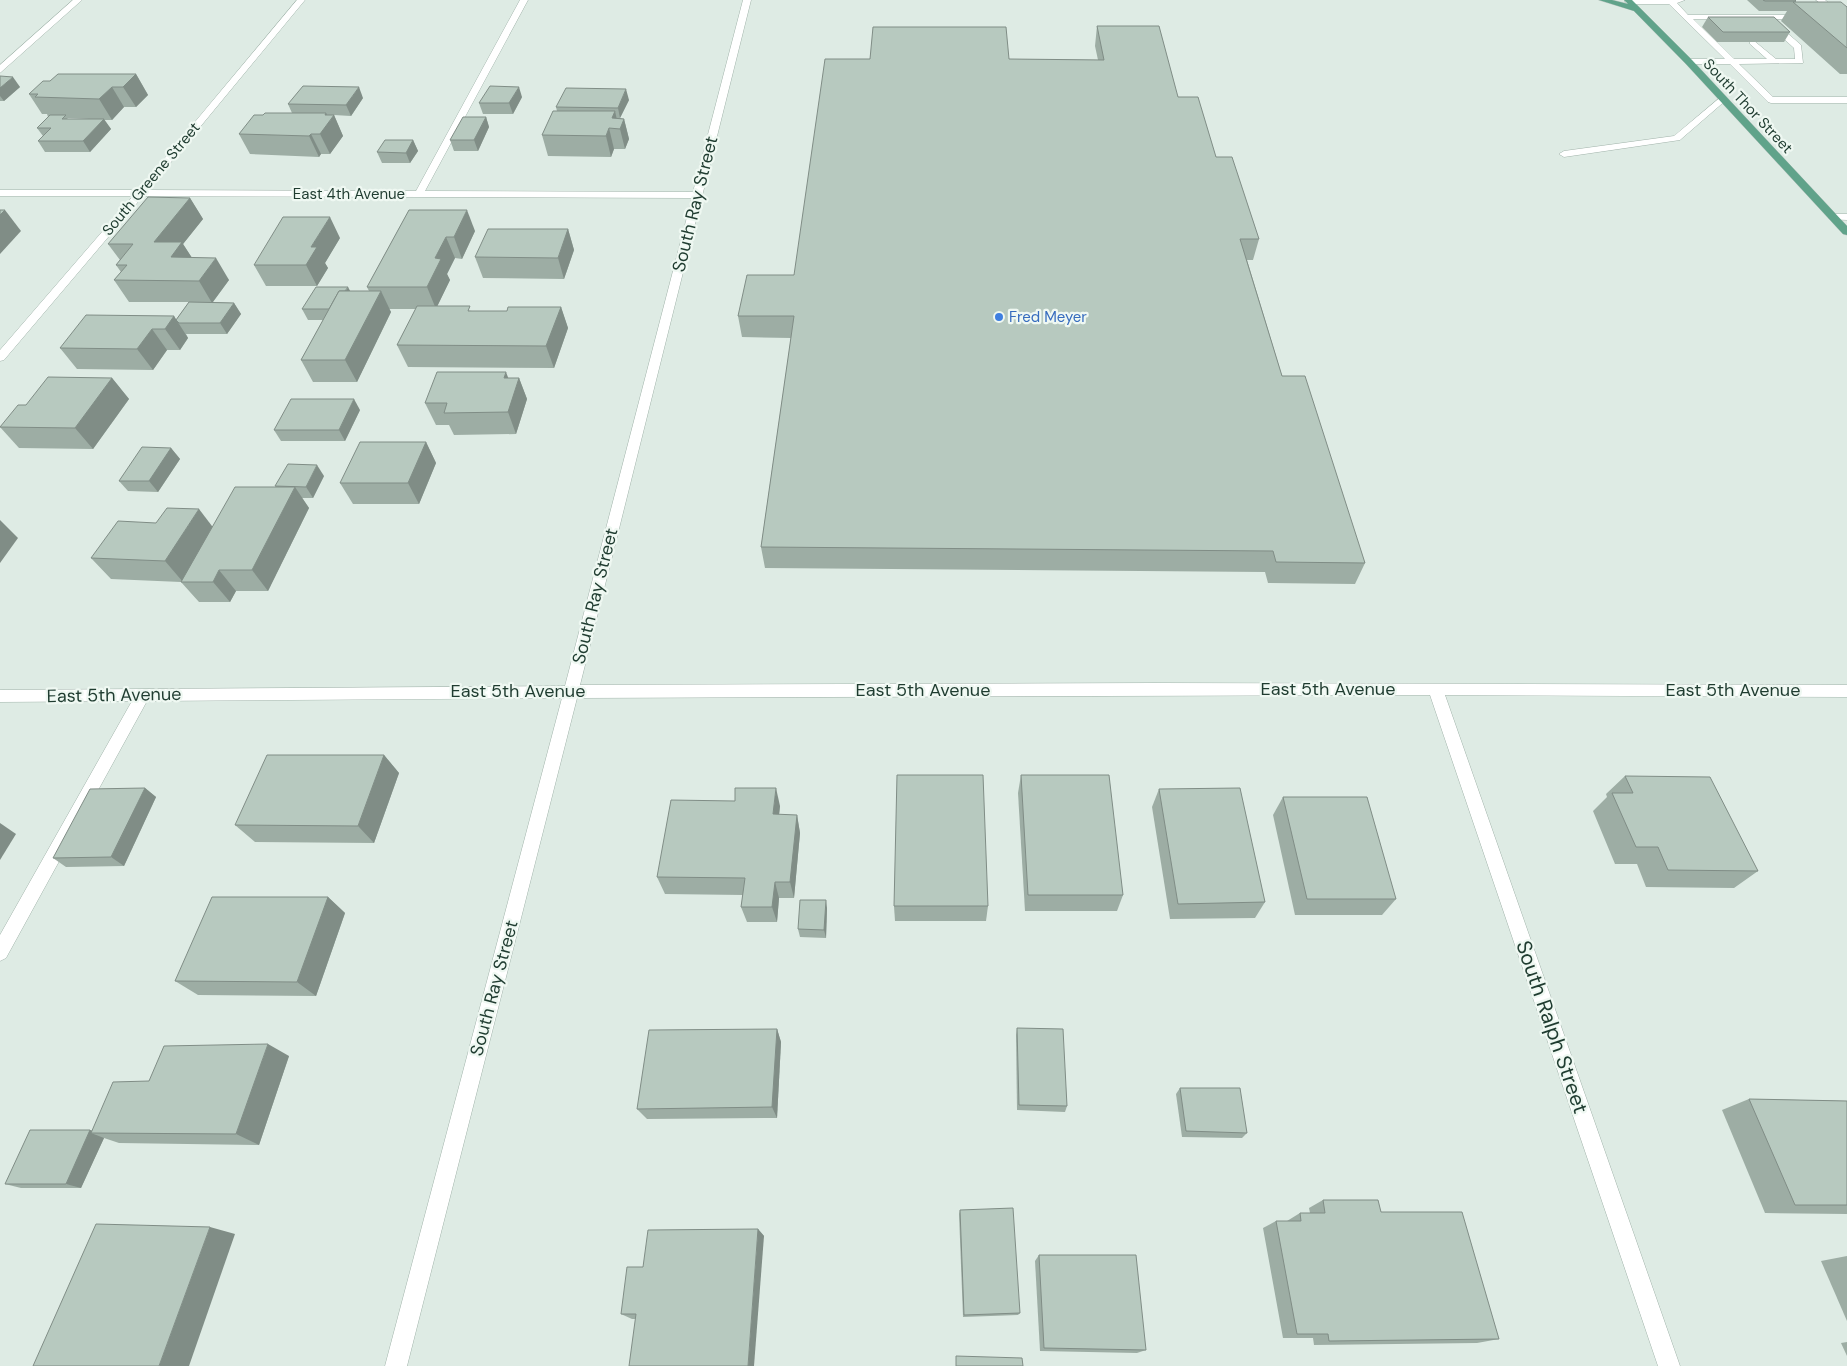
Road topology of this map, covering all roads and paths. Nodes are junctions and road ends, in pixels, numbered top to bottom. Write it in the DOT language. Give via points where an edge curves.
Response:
graph roads {
  1 [pos="78,0"];
  2 [pos="300,0"];
  3 [pos="524,0"];
  4 [pos="747,0"];
  5 [pos="1603,0"];
  6 [pos="1681,0"];
  7 [pos="1820,0"];
  8 [pos="1671,2"];
  9 [pos="1631,3"];
  10 [pos="1686,17"];
  11 [pos="1726,17"];
  12 [pos="1764,17"];
  13 [pos="1812,17"];
  14 [pos="1822,17"];
  15 [pos="1844,19"];
  16 [pos="1738,27"];
  17 [pos="1753,42"];
  18 [pos="1774,61"];
  19 [pos="1689,62"];
  20 [pos="1730,62"];
  21 [pos="0,70"];
  22 [pos="1722,99"];
  23 [pos="1847,100"];
  24 [pos="1564,154"];
  25 [pos="0,193"];
  26 [pos="141,193"];
  27 [pos="419,194"];
  28 [pos="697,195"];
  29 [pos="1833,217"];
  30 [pos="1847,217"];
  31 [pos="1847,232"];
  32 [pos="0,356"];
  33 [pos="1435,688"];
  34 [pos="571,691"];
  35 [pos="1846,693"];
  36 [pos="143,695"];
  37 [pos="0,696"];
  38 [pos="0,952"];
  39 [pos="396,1366"];
  40 [pos="1669,1366"];
  1 -- 21 [label="street"];
  2 -- 26 [label="street, South Greene Street"];
  3 -- 27 [label="street"];
  4 -- 28 [label="street, South Ray Street"];
  5 -- 9 [label="main road"];
  6 -- 8 [label="street"];
  7 -- 15 [label="street"];
  8 -- 9 [label="street"];
  8 -- 10 [label="street"];
  9 -- 19 [label="main road, South Thor Street"];
  10 -- 11 [label="street"];
  10 -- 20 [label="street"];
  11 -- 12 [label="street"];
  11 -- 16 [label="street"];
  12 -- 13 [label="street"];
  12 -- 18 [label="street" via="1798,47 1800,61"];
  14 -- 15 [label="street"];
  17 -- 18 [label="street"];
  18 -- 20 [label="street"];
  19 -- 20 [label="street"];
  19 -- 22 [label="main road, South Thor Street"];
  20 -- 23 [label="street" via="1771,100"];
  22 -- 24 [label="street" via="1677,138"];
  22 -- 29 [label="main road, South Thor Street"];
  25 -- 26 [label="street, East 4th Avenue"];
  26 -- 27 [label="street, East 4th Avenue"];
  26 -- 32 [label="street, South Greene Street"];
  27 -- 28 [label="street, East 4th Avenue"];
  28 -- 34 [label="street, South Ray Street"];
  29 -- 30 [label="street"];
  29 -- 31 [label="main road, South Thor Street"];
  33 -- 34 [label="street, East 5th Avenue"];
  33 -- 35 [label="street, East 5th Avenue"];
  33 -- 40 [label="street, South Ralph Street"];
  34 -- 36 [label="street, East 5th Avenue"];
  34 -- 39 [label="street, South Ray Street"];
  36 -- 37 [label="street, East 5th Avenue"];
  36 -- 38 [label="street"];
}
